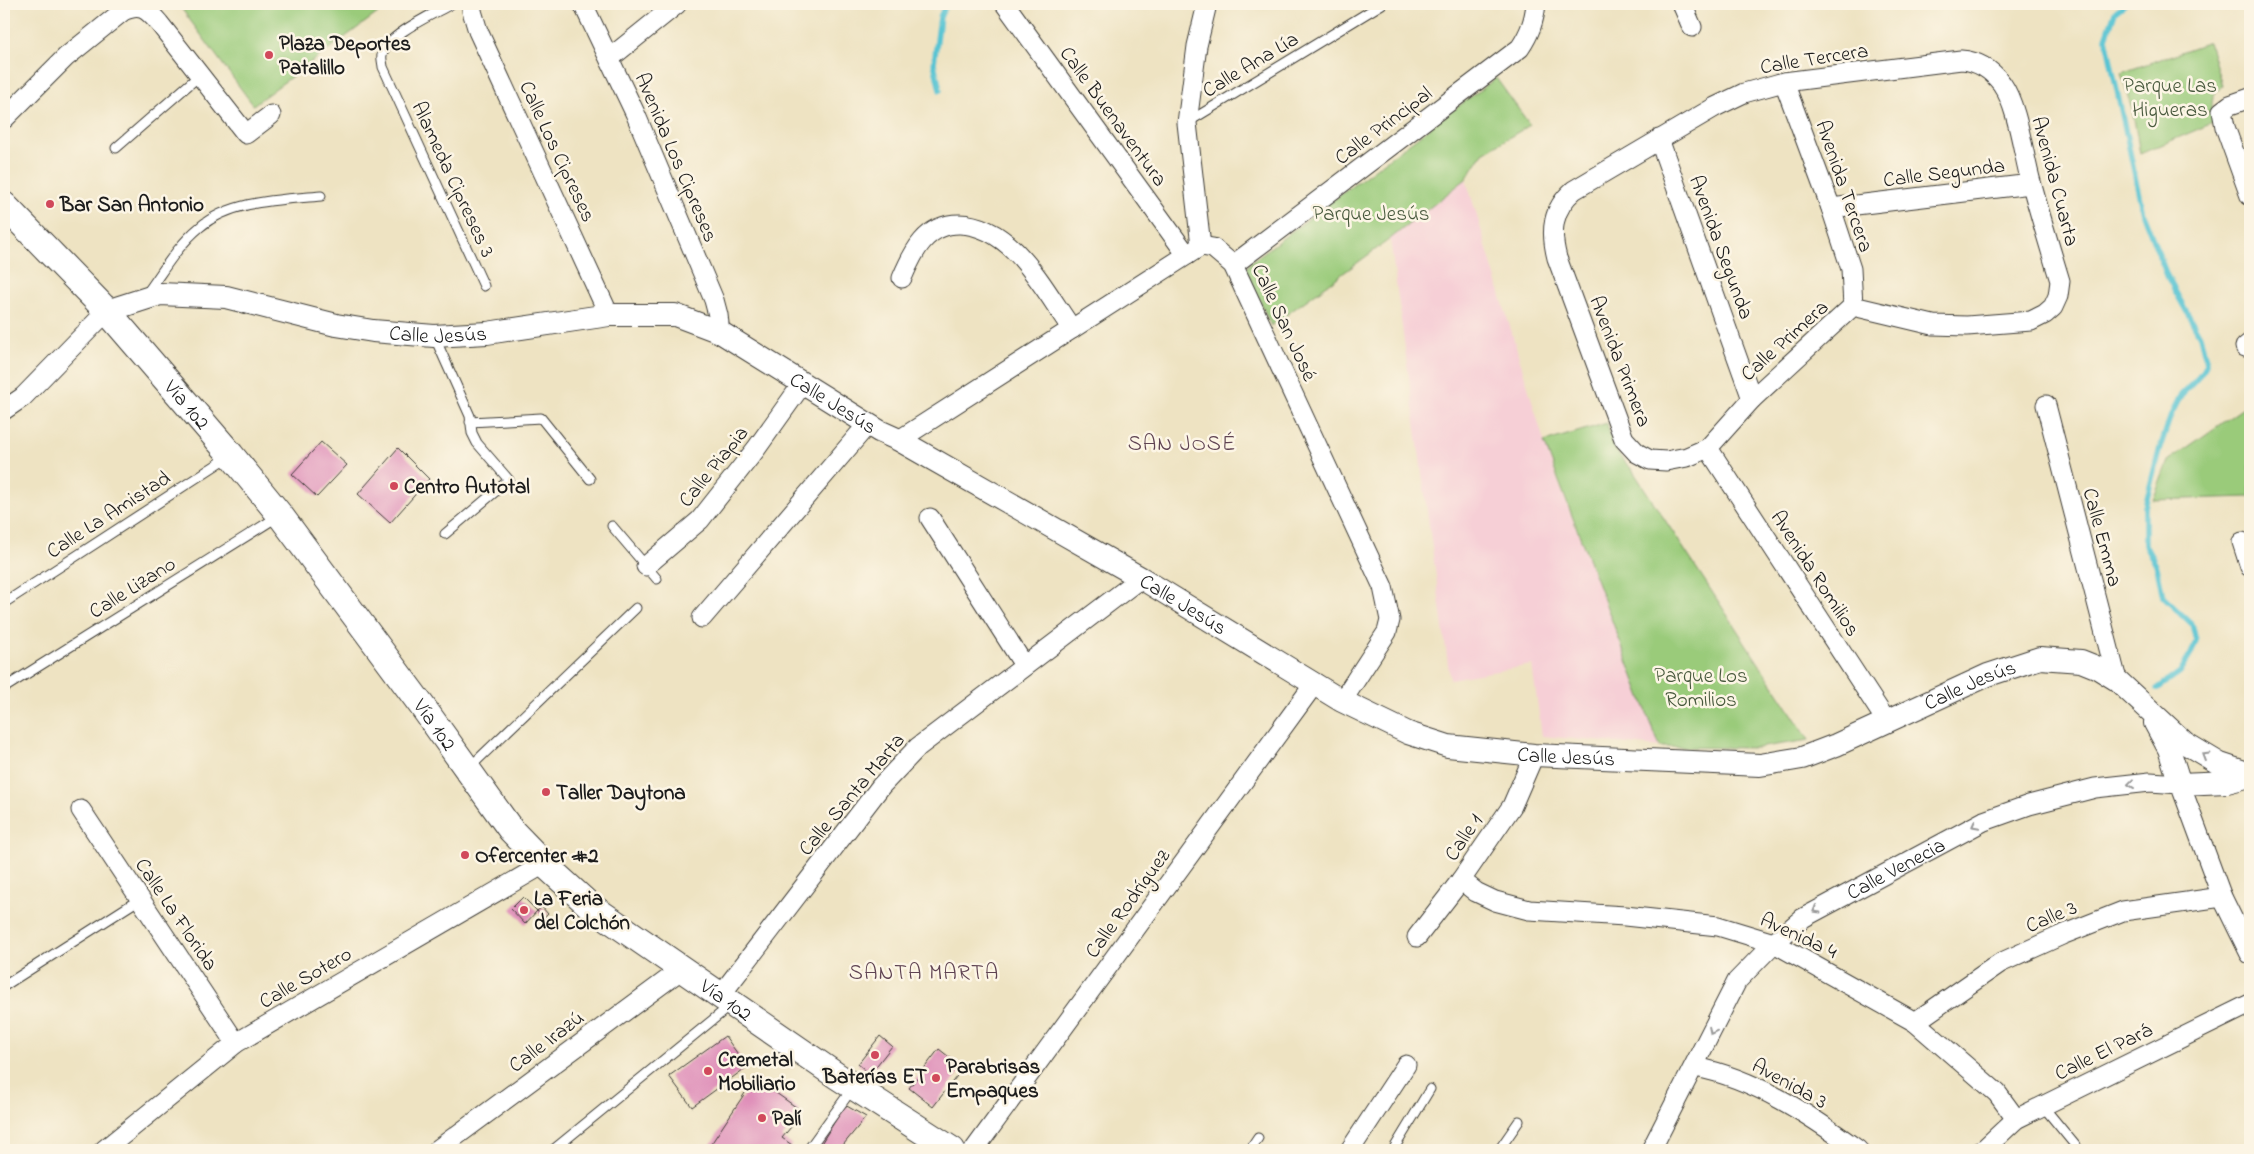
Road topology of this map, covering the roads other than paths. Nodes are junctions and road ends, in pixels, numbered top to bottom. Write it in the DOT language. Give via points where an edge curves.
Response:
graph roads {
  1 [pos="451,4"];
  2 [pos="472,4"];
  3 [pos="583,4"];
  4 [pos="677,4"];
  5 [pos="1005,4"];
  6 [pos="1207,4"];
  7 [pos="1382,4"];
  8 [pos="1536,4"];
  9 [pos="1682,4"];
  10 [pos="1692,26"];
  11 [pos="610,58"];
  12 [pos="1991,71"];
  13 [pos="200,75"];
  14 [pos="1784,82"];
  15 [pos="2250,98"];
  16 [pos="271,115"];
  17 [pos="4,119"];
  18 [pos="1187,123"];
  19 [pos="1659,139"];
  20 [pos="116,148"];
  21 [pos="2031,184"];
  22 [pos="321,196"];
  23 [pos="2250,196"];
  24 [pos="4,205"];
  25 [pos="1832,208"];
  26 [pos="1557,210"];
  27 [pos="1194,251"];
  28 [pos="1233,265"];
  29 [pos="902,278"];
  30 [pos="484,286"];
  31 [pos="142,300"];
  32 [pos="1853,306"];
  33 [pos="2052,307"];
  34 [pos="107,311"];
  35 [pos="609,314"];
  36 [pos="1072,329"];
  37 [pos="720,332"];
  38 [pos="434,336"];
  39 [pos="803,383"];
  40 [pos="1752,399"];
  41 [pos="2046,405"];
  42 [pos="4,410"];
  43 [pos="470,422"];
  44 [pos="868,424"];
  45 [pos="899,440"];
  46 [pos="1708,448"];
  47 [pos="231,455"];
  48 [pos="590,479"];
  49 [pos="280,516"];
  50 [pos="930,518"];
  51 [pos="612,526"];
  52 [pos="445,534"];
  53 [pos="2242,542"];
  54 [pos="2250,567"];
  55 [pos="651,572"];
  56 [pos="1141,578"];
  57 [pos="4,603"];
  58 [pos="636,608"];
  59 [pos="702,618"];
  60 [pos="1024,665"];
  61 [pos="2118,680"];
  62 [pos="1315,683"];
  63 [pos="4,688"];
  64 [pos="1342,701"];
  65 [pos="2146,707"];
  66 [pos="1887,722"];
  67 [pos="1534,755"];
  68 [pos="468,769"];
  69 [pos="2250,775"];
  70 [pos="2180,784"];
  71 [pos="80,810"];
  72 [pos="544,864"];
  73 [pos="1461,880"];
  74 [pos="2222,897"];
  75 [pos="140,899"];
  76 [pos="1417,937"];
  77 [pos="1774,943"];
  78 [pos="2250,954"];
  79 [pos="682,969"];
  80 [pos="4,986"];
  81 [pos="726,1000"];
  82 [pos="2250,1004"];
  83 [pos="1915,1022"];
  84 [pos="236,1043"];
  85 [pos="1406,1065"];
  86 [pos="1695,1067"];
  87 [pos="853,1087"];
  88 [pos="1430,1089"];
  89 [pos="2042,1105"];
  90 [pos="2016,1119"];
  91 [pos="1519,1120"];
  92 [pos="1258,1138"];
  93 [pos="104,1150"];
  94 [pos="438,1150"];
  95 [pos="553,1150"];
  96 [pos="808,1150"];
  97 [pos="952,1150"];
  98 [pos="974,1150"];
  99 [pos="1250,1150"];
  100 [pos="1350,1150"];
  101 [pos="1393,1150"];
  102 [pos="1499,1150"];
  103 [pos="1652,1150"];
  104 [pos="1858,1150"];
  105 [pos="1983,1150"];
  106 [pos="2079,1150"];
  1 -- 30 [label="lane, Alameda Cipreses 3" via="392,40 382,55 383,67"];
  2 -- 35 [label="street, Calle Los Cipreses" via="478,31"];
  3 -- 11 [label="street, Avenida Los Cipreses"];
  4 -- 11 [label="street"];
  5 -- 27 [label="street, Calle Buenaventura"];
  6 -- 18 [label="street" via="1197,46"];
  7 -- 18 [label="lane, Calle Ana Lía"];
  8 -- 28 [label="street, Calle Principal" via="1529,35 1520,48"];
  9 -- 10 [label="street"];
  11 -- 37 [label="street, Avenida Los Cipreses" via="714,300"];
  12 -- 14 [label="street, Calle Tercera" via="1975,61 1961,60"];
  12 -- 21 [label="street, Avenida Cuarta" via="2011,102"];
  13 -- 16 [label="street" via="246,134"];
  13 -- 17 [label="street" via="150,13 142,7 133,6 66,57"];
  13 -- 20 [label="lane"];
  14 -- 19 [label="street, Calle Tercera" via="1744,93"];
  14 -- 25 [label="street, Avenida Tercera"];
  15 -- 23 [label="street" via="2222,112"];
  18 -- 27 [label="street"];
  19 -- 26 [label="street, Calle Tercera" via="1574,190"];
  19 -- 40 [label="street, Avenida Segunda"];
  21 -- 25 [label="street, Calle Segunda"];
  21 -- 33 [label="street, Avenida Cuarta" via="2060,281"];
  22 -- 31 [label="lane" via="264,202 224,212 200,227 174,255"];
  24 -- 34 [label="main road, Vía 102"];
  25 -- 32 [label="street, Avenida Tercera" via="1851,270"];
  26 -- 46 [label="street, Avenida Primera" via="1553,240 1557,258 1624,439 1637,453 1650,460 1687,457"];
  27 -- 28 [label="street, Calle San José" via="1213,248"];
  27 -- 36 [label="street"];
  28 -- 64 [label="street, Calle San José" via="1383,586 1390,620 1387,632"];
  29 -- 36 [label="street" via="923,239 936,229 959,224 988,230 1006,242 1022,259"];
  31 -- 34 [label="street, Calle Jesús"];
  31 -- 38 [label="street, Calle Jesús" via="160,294 226,297 336,325"];
  32 -- 33 [label="street, Calle Primera" via="1933,325 1967,326 2031,321"];
  32 -- 40 [label="street, Calle Primera"];
  34 -- 42 [label="street" via="23,397"];
  34 -- 47 [label="main road, Vía 102"];
  35 -- 37 [label="street, Calle Jesús" via="675,315"];
  35 -- 38 [label="street, Calle Jesús" via="487,333"];
  36 -- 45 [label="street"];
  37 -- 39 [label="street, Calle Jesús"];
  38 -- 43 [label="lane"];
  39 -- 44 [label="street, Calle Jesús"];
  39 -- 55 [label="street, Calle Piapia" via="700,520"];
  40 -- 46 [label="street, Calle Primera"];
  41 -- 61 [label="street, Calle Emma"];
  43 -- 48 [label="lane" via="541,418"];
  43 -- 52 [label="lane" via="477,444 509,480"];
  44 -- 45 [label="street, Calle Jesús"];
  44 -- 59 [label="street"];
  45 -- 56 [label="street, Calle Jesús"];
  46 -- 66 [label="street, Avenida Romilios"];
  47 -- 49 [label="main road, Vía 102"];
  47 -- 57 [label="lane, Calle La Amistad"];
  49 -- 63 [label="lane, Calle Lizano"];
  49 -- 68 [label="main road, Vía 102"];
  50 -- 60 [label="street"];
  51 -- 55 [label="lane"];
  53 -- 54 [label="street"];
  56 -- 60 [label="street, Calle Santa Marta"];
  56 -- 62 [label="street, Calle Jesús"];
  58 -- 68 [label="lane"];
  60 -- 81 [label="street, Calle Santa Marta" via="918,746 881,786"];
  61 -- 65 [label="street, Calle Jesús"];
  61 -- 66 [label="street, Calle Jesús" via="2081,661 2040,658 1988,675"];
  62 -- 64 [label="street, Calle Jesús"];
  62 -- 98 [label="street, Calle Rodríguez"];
  64 -- 67 [label="street, Calle Jesús" via="1408,733 1448,746"];
  69 -- 65 [label="street, Calle Jesús, one-way" via="2220,764 2185,743"];
  65 -- 70 [label="street" via="2169,750"];
  66 -- 67 [label="street, Calle Jesús" via="1802,758 1760,765"];
  67 -- 73 [label="street, Calle 1" via="1512,806"];
  68 -- 72 [label="main road, Vía 102" via="511,830"];
  69 -- 70 [label="street, Calle Jesús" via="2227,782"];
  70 -- 74 [label="street"];
  70 -- 77 [label="street, Calle Venecia, one-way" via="2150,782 2095,788 2029,805 1984,821 1803,918"];
  71 -- 75 [label="street, Calle La Florida"];
  72 -- 79 [label="main road, Vía 102" via="589,905"];
  72 -- 84 [label="street, Calle Sotero"];
  73 -- 76 [label="street, Calle 1"];
  73 -- 77 [label="street, Avenida 4" via="1495,902 1528,910 1718,926"];
  74 -- 78 [label="street"];
  74 -- 83 [label="street, Calle 3" via="2123,911 2062,935 2000,963"];
  75 -- 80 [label="lane"];
  75 -- 84 [label="street, Calle La Florida"];
  77 -- 83 [label="street, Avenida 4"];
  77 -- 86 [label="street, Calle Venecia, one-way" via="1737,981"];
  79 -- 81 [label="main road, Vía 102"];
  79 -- 94 [label="street, Calle Irazú"];
  81 -- 87 [label="main road, Vía 102"];
  81 -- 95 [label="lane"];
  82 -- 89 [label="street, Calle El Pará"];
  83 -- 90 [label="street, Avenida 4" via="1997,1093"];
  84 -- 93 [label="street, Calle Sotero"];
  85 -- 100 [label="street"];
  86 -- 103 [label="street, Calle Venecia"];
  86 -- 104 [label="street, Avenida 3" via="1719,1072 1757,1089 1824,1126"];
  87 -- 96 [label="lane"];
  87 -- 97 [label="main road, Vía 102"];
  88 -- 101 [label="lane"];
  89 -- 90 [label="street, Calle El Pará"];
  89 -- 106 [label="lane"];
  90 -- 105 [label="street, Calle El Pará"];
  91 -- 102 [label="lane"];
  92 -- 99 [label="lane"];
}
